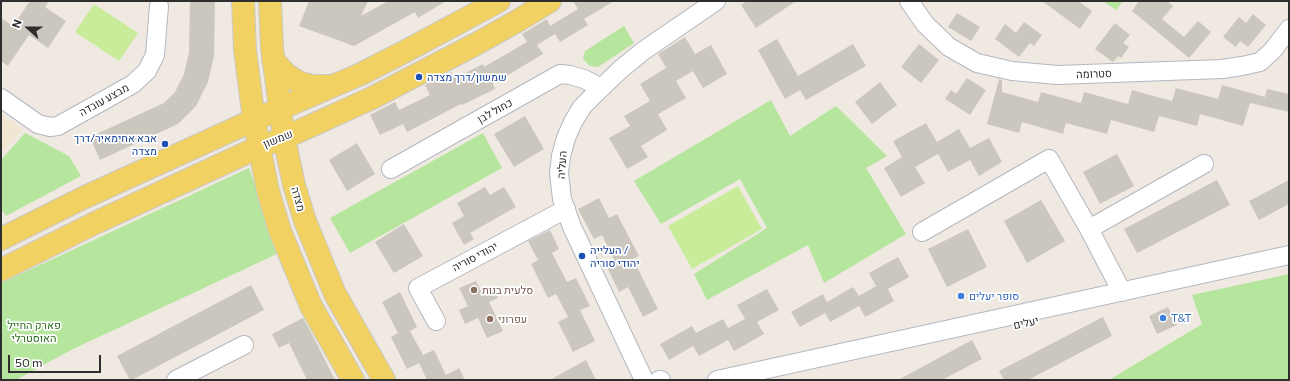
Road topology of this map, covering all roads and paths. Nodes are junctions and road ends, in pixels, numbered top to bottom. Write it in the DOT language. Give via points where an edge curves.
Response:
graph roads {
  1 [pos="243,1"];
  2 [pos="270,1"];
  3 [pos="499,1"];
  4 [pos="550,1"];
  5 [pos="716,1"];
  6 [pos="909,1"];
  7 [pos="159,6"];
  8 [pos="1289,29"];
  9 [pos="273,60"];
  10 [pos="334,86"];
  11 [pos="601,88"];
  12 [pos="1,98"];
  13 [pos="280,110"];
  14 [pos="254,120"];
  15 [pos="284,138"];
  16 [pos="259,147"];
  17 [pos="1204,164"];
  18 [pos="391,169"];
  19 [pos="566,209"];
  20 [pos="1089,229"];
  21 [pos="922,232"];
  22 [pos="1,239"];
  23 [pos="1289,255"];
  24 [pos="1289,266"];
  25 [pos="1,270"];
  26 [pos="1122,292"];
  27 [pos="436,321"];
  28 [pos="244,345"];
  29 [pos="176,380"];
  30 [pos="353,380"];
  31 [pos="384,380"];
  32 [pos="644,380"];
  33 [pos="717,380"];
  34 [pos="762,380"];
  1 -- 14 [label="main road"];
  2 -- 9 [label="main road, מצדה"];
  3 -- 10 [label="main road"];
  4 -- 15 [label="main road, שמשון" via="416,76"];
  5 -- 11 [label="street, העליה" via="643,51"];
  6 -- 8 [label="street, סטרומה" via="925,24 949,47 976,62 1012,71 1058,75 1222,70 1260,62"];
  7 -- 12 [label="street, מבצע עובדה" via="155,55 147,71 133,84 58,126 50,127 38,124"];
  9 -- 10 [label="main road" via="287,75 300,83"];
  9 -- 13 [label="main road, מצדה"];
  10 -- 13 [label="main road"];
  11 -- 18 [label="street, כחול לבן" via="584,79 560,74"];
  11 -- 19 [label="street, העליה" via="582,107 566,138 559,173 562,199"];
  13 -- 14 [label="main road"];
  13 -- 15 [label="main road, מצדה"];
  14 -- 16 [label="main road"];
  14 -- 22 [label="main road" via="83,198"];
  15 -- 16 [label="main road, שמשון"];
  15 -- 31 [label="main road, מצדה" via="296,192 316,251 335,294"];
  16 -- 25 [label="main road, שמשון"];
  16 -- 30 [label="main road" via="268,191 295,269 311,306"];
  17 -- 20 [label="street"];
  19 -- 27 [label="street, יהודי סוריה" via="418,288"];
  19 -- 32 [label="street, העליה" via="572,227"];
  20 -- 21 [label="street" via="1049,159"];
  20 -- 26 [label="street"];
  23 -- 26 [label="street, יעלים"];
  24 -- 34 [label="street, יעלים"];
  26 -- 33 [label="street, יעלים"];
  28 -- 29 [label="street"];
}
